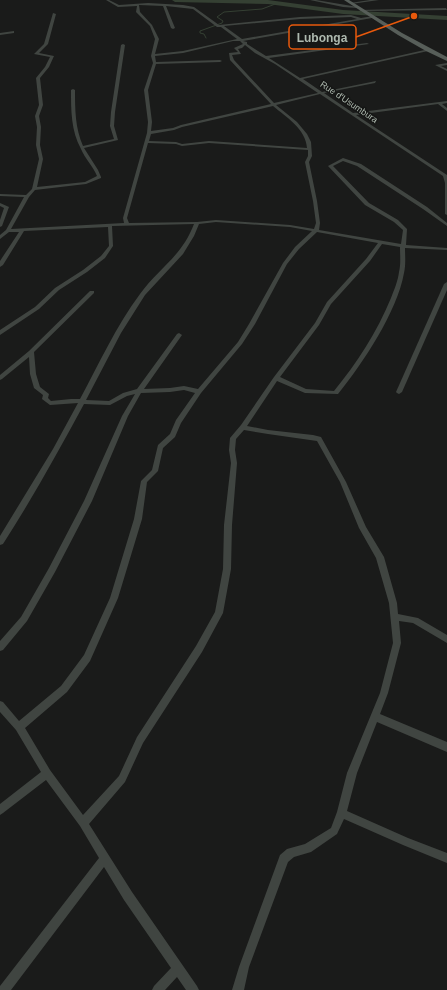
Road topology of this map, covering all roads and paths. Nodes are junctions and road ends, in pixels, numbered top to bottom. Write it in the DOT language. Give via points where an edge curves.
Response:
graph roads {
  1 [pos="107,0"];
  2 [pos="311,0"];
  3 [pos="378,0"];
  4 [pos="348,1"];
  5 [pos="138,5"];
  6 [pos="164,5"];
  7 [pos="446,9"];
  8 [pos="364,12"];
  9 [pos="54,14"];
  10 [pos="361,19"];
  11 [pos="222,26"];
  12 [pos="173,28"];
  13 [pos="13,32"];
  14 [pos="0,34"];
  15 [pos="244,42"];
  16 [pos="367,44"];
  17 [pos="123,45"];
  18 [pos="430,51"];
  19 [pos="154,55"];
  20 [pos="266,57"];
  21 [pos="447,59"];
  22 [pos="220,61"];
  23 [pos="155,63"];
  24 [pos="447,63"];
  25 [pos="447,70"];
  26 [pos="299,78"];
  27 [pos="375,82"];
  28 [pos="73,90"];
  29 [pos="320,93"];
  30 [pos="447,102"];
  31 [pos="439,103"];
  32 [pos="273,104"];
  33 [pos="447,110"];
  34 [pos="352,114"];
  35 [pos="149,134"];
  36 [pos="147,142"];
  37 [pos="82,148"];
  38 [pos="309,149"];
  39 [pos="446,176"];
  40 [pos="34,189"];
  41 [pos="0,195"];
  42 [pos="27,196"];
  43 [pos="0,204"];
  44 [pos="447,214"];
  45 [pos="197,223"];
  46 [pos="127,224"];
  47 [pos="447,225"];
  48 [pos="110,226"];
  49 [pos="0,227"];
  50 [pos="316,230"];
  51 [pos="22,231"];
  52 [pos="8,232"];
  53 [pos="0,238"];
  54 [pos="381,242"];
  55 [pos="403,245"];
  56 [pos="447,249"];
  57 [pos="0,265"];
  58 [pos="447,284"];
  59 [pos="92,292"];
  60 [pos="0,333"];
  61 [pos="179,335"];
  62 [pos="31,352"];
  63 [pos="0,378"];
  64 [pos="276,378"];
  65 [pos="140,390"];
  66 [pos="199,392"];
  67 [pos="399,392"];
  68 [pos="82,402"];
  69 [pos="243,427"];
  70 [pos="0,542"];
  71 [pos="396,617"];
  72 [pos="447,639"];
  73 [pos="0,647"];
  74 [pos="0,705"];
  75 [pos="374,716"];
  76 [pos="19,727"];
  77 [pos="447,747"];
  78 [pos="47,773"];
  79 [pos="0,810"];
  80 [pos="342,812"];
  81 [pos="83,823"];
  82 [pos="447,858"];
  83 [pos="104,859"];
  84 [pos="178,968"];
  85 [pos="4,990"];
  86 [pos="158,990"];
  87 [pos="193,990"];
  88 [pos="238,990"];
  1 -- 5 [label="street, Rue d'Usumbura" via="118,6"];
  2 -- 8 [label="street"];
  3 -- 4 [label="street"];
  4 -- 8 [label="main road"];
  5 -- 6 [label="street, Rue d'Usumbura"];
  5 -- 19 [label="street" via="138,12 157,35"];
  6 -- 11 [label="street, Rue d'Usumbura" via="194,8 218,26"];
  6 -- 12 [label="street"];
  7 -- 8 [label="street"];
  8 -- 10 [label="street"];
  8 -- 18 [label="main road"];
  9 -- 40 [label="street" via="46,44 36,54 52,56 38,78 41,105 37,116 38,145 41,159"];
  10 -- 11 [label="street" via="351,16 300,18"];
  10 -- 15 [label="street"];
  11 -- 15 [label="street, Rue d'Usumbura"];
  13 -- 14 [label="street"];
  15 -- 19 [label="street" via="233,40 201,49"];
  15 -- 20 [label="street, Rue d'Usumbura"];
  15 -- 32 [label="street" via="241,47 236,48 240,53 230,54 232,60"];
  16 -- 20 [label="street"];
  17 -- 37 [label="street" via="113,112 112,126 116,140"];
  18 -- 21 [label="main road"];
  18 -- 24 [label="main road"];
  18 -- 26 [label="street"];
  19 -- 23 [label="street"];
  20 -- 26 [label="street, Rue d'Usumbura"];
  22 -- 23 [label="street"];
  23 -- 35 [label="street" via="146,90"];
  24 -- 25 [label="street" via="437,65"];
  26 -- 29 [label="street, Rue d'Usumbura"];
  27 -- 29 [label="street"];
  28 -- 37 [label="street" via="74,124"];
  29 -- 32 [label="street"];
  29 -- 34 [label="street, Rue d'Usumbura"];
  30 -- 31 [label="street"];
  31 -- 33 [label="street"];
  31 -- 34 [label="street"];
  32 -- 35 [label="street"];
  32 -- 38 [label="street" via="305,134"];
  34 -- 39 [label="street, Rue d'Usumbura"];
  35 -- 36 [label="street"];
  36 -- 38 [label="street" via="182,145 209,142"];
  36 -- 46 [label="street" via="125,218"];
  37 -- 40 [label="street" via="100,177 86,182"];
  38 -- 50 [label="street" via="310,156 307,162 318,223"];
  39 -- 44 [label="street"];
  40 -- 42 [label="street"];
  41 -- 42 [label="street"];
  42 -- 52 [label="street"];
  43 -- 49 [label="street" via="7,207"];
  45 -- 46 [label="street"];
  45 -- 50 [label="street" via="216,221"];
  45 -- 68 [label="street" via="181,253 143,294 118,333"];
  46 -- 48 [label="street"];
  47 -- 55 [label="street" via="359,165 343,159 330,166 367,204 402,226 405,230"];
  48 -- 51 [label="street"];
  48 -- 60 [label="street" via="111,246 103,257"];
  49 -- 52 [label="street"];
  50 -- 54 [label="street"];
  50 -- 66 [label="street" via="285,264 240,344"];
  51 -- 52 [label="street"];
  51 -- 57 [label="street"];
  52 -- 53 [label="street"];
  54 -- 55 [label="street"];
  54 -- 64 [label="street" via="330,304"];
  55 -- 56 [label="street"];
  55 -- 64 [label="street" via="404,263 390,307 372,340 336,393 305,391"];
  58 -- 67 [label="street"];
  59 -- 62 [label="street"];
  61 -- 65 [label="street"];
  62 -- 63 [label="street"];
  62 -- 68 [label="street" via="37,388 46,394 45,400 50,403"];
  64 -- 69 [label="street"];
  65 -- 66 [label="street" via="189,387"];
  65 -- 68 [label="street" via="110,403"];
  65 -- 73 [label="street" via="125,416 88,501 52,570 24,619"];
  66 -- 76 [label="street" via="178,422 173,436 160,447 155,470 144,481 138,519 114,598 87,658 64,689"];
  68 -- 70 [label="street"];
  69 -- 71 [label="street" via="319,439 380,557"];
  69 -- 81 [label="street" via="233,438 234,463 227,569 219,613 199,649 140,740 122,780"];
  71 -- 72 [label="street" via="415,620"];
  71 -- 75 [label="street" via="398,643 384,693"];
  74 -- 76 [label="street"];
  75 -- 77 [label="street"];
  75 -- 80 [label="street" via="352,773"];
  76 -- 78 [label="street"];
  78 -- 79 [label="street"];
  78 -- 81 [label="street"];
  80 -- 82 [label="street"];
  80 -- 88 [label="street" via="334,830 307,848 291,853 284,859"];
  81 -- 83 [label="street"];
  83 -- 84 [label="street"];
  83 -- 85 [label="street"];
  84 -- 86 [label="street"];
  84 -- 87 [label="street"];
}
